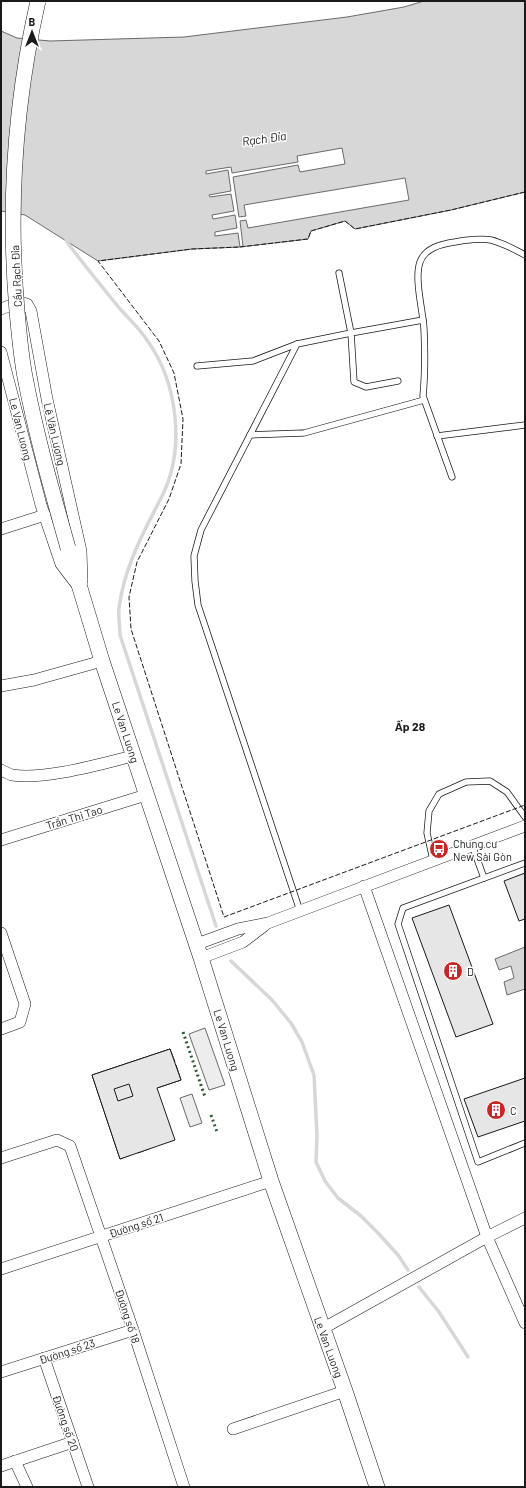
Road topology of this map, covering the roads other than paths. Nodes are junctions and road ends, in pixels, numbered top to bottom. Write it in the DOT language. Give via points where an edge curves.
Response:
graph roads {
  1 [pos="38,1"];
  2 [pos="525,254"];
  3 [pos="339,273"];
  4 [pos="1,309"];
  5 [pos="423,320"];
  6 [pos="351,333"];
  7 [pos="297,344"];
  8 [pos="1,352"];
  9 [pos="197,366"];
  10 [pos="5,379"];
  11 [pos="398,381"];
  12 [pos="424,400"];
  13 [pos="525,425"];
  14 [pos="250,436"];
  15 [pos="437,436"];
  16 [pos="452,478"];
  17 [pos="45,515"];
  18 [pos="1,529"];
  19 [pos="68,548"];
  20 [pos="82,592"];
  21 [pos="102,661"];
  22 [pos="1,686"];
  23 [pos="133,756"];
  24 [pos="1,770"];
  25 [pos="146,795"];
  26 [pos="525,817"];
  27 [pos="525,826"];
  28 [pos="1,840"];
  29 [pos="472,845"];
  30 [pos="433,860"];
  31 [pos="525,863"];
  32 [pos="484,878"];
  33 [pos="364,886"];
  34 [pos="300,911"];
  35 [pos="268,923"];
  36 [pos="2,937"];
  37 [pos="199,951"];
  38 [pos="1,1029"];
  39 [pos="525,1143"];
  40 [pos="1,1158"];
  41 [pos="271,1180"];
  42 [pos="525,1218"];
  43 [pos="101,1236"];
  44 [pos="487,1237"];
  45 [pos="1,1269"];
  46 [pos="525,1323"];
  47 [pos="322,1329"];
  48 [pos="133,1330"];
  49 [pos="44,1358"];
  50 [pos="1,1372"];
  51 [pos="345,1391"];
  52 [pos="234,1429"];
  53 [pos="73,1442"];
  54 [pos="15,1461"];
  55 [pos="1,1466"];
  56 [pos="27,1487"];
  57 [pos="88,1487"];
  58 [pos="184,1487"];
  59 [pos="377,1487"];
  1 -- 19 [label="main road, Cầu Rạch Đỉa, bridge" via="18,131 14,212 16,288 25,376 42,454"];
  2 -- 5 [label="lane" via="490,240 451,242 429,249 420,261 417,273"];
  3 -- 6 [label="lane"];
  4 -- 20 [label="street, Lê Văn Lương" via="18,302 27,304 31,311 47,399 81,551"];
  5 -- 6 [label="lane"];
  5 -- 12 [label="lane"];
  6 -- 7 [label="lane"];
  6 -- 11 [label="lane" via="354,382 366,387"];
  7 -- 9 [label="lane" via="254,361"];
  7 -- 14 [label="lane"];
  8 -- 10 [label="street, Le Van Luong"];
  10 -- 17 [label="street, Le Van Luong"];
  12 -- 14 [label="lane" via="304,433"];
  12 -- 15 [label="lane"];
  13 -- 15 [label="lane"];
  14 -- 34 [label="lane" via="201,530 194,556 194,581 198,605"];
  15 -- 16 [label="lane"];
  17 -- 18 [label="street"];
  17 -- 20 [label="street, Le Van Luong" via="61,564"];
  19 -- 20 [label="main road, Le Van Luong"];
  20 -- 21 [label="main road, Le Van Luong"];
  21 -- 22 [label="street" via="34,680"];
  21 -- 23 [label="main road, Le Van Luong"];
  23 -- 24 [label="street" via="42,775 12,775"];
  23 -- 25 [label="main road, Le Van Luong"];
  25 -- 28 [label="street, Trần Thị Tao"];
  25 -- 37 [label="main road, Le Van Luong"];
  26 -- 30 [label="lane" via="507,792 490,781 466,782 439,794 428,811 427,833"];
  27 -- 29 [label="street"];
  29 -- 30 [label="street"];
  29 -- 32 [label="lane"];
  30 -- 33 [label="street"];
  31 -- 32 [label="lane"];
  32 -- 39 [label="lane" via="403,908 398,924 478,1162"];
  33 -- 34 [label="street"];
  33 -- 44 [label="street"];
  34 -- 35 [label="street"];
  35 -- 37 [label="street" via="238,930"];
  35 -- 37 [label="street" via="243,942"];
  36 -- 38 [label="street" via="25,1004 20,1022"];
  37 -- 41 [label="main road, Le Van Luong"];
  40 -- 43 [label="street, Đường số 18" via="57,1140 70,1146"];
  41 -- 43 [label="street, Đường số 21"];
  41 -- 47 [label="main road, Le Van Luong"];
  42 -- 44 [label="street"];
  43 -- 45 [label="street, Đường số 21"];
  43 -- 48 [label="street, Đường số 18"];
  44 -- 46 [label="street"];
  44 -- 47 [label="street"];
  47 -- 51 [label="main road, Le Van Luong"];
  48 -- 49 [label="street, Đường số 23"];
  48 -- 58 [label="street, Đường số 18"];
  49 -- 50 [label="street, Đường số 23"];
  49 -- 53 [label="street, Đường số 20"];
  51 -- 52 [label="street"];
  51 -- 59 [label="main road, Le Van Luong"];
  53 -- 54 [label="street"];
  53 -- 57 [label="street, Đường số 20"];
  54 -- 55 [label="street"];
  54 -- 56 [label="street"];
}
